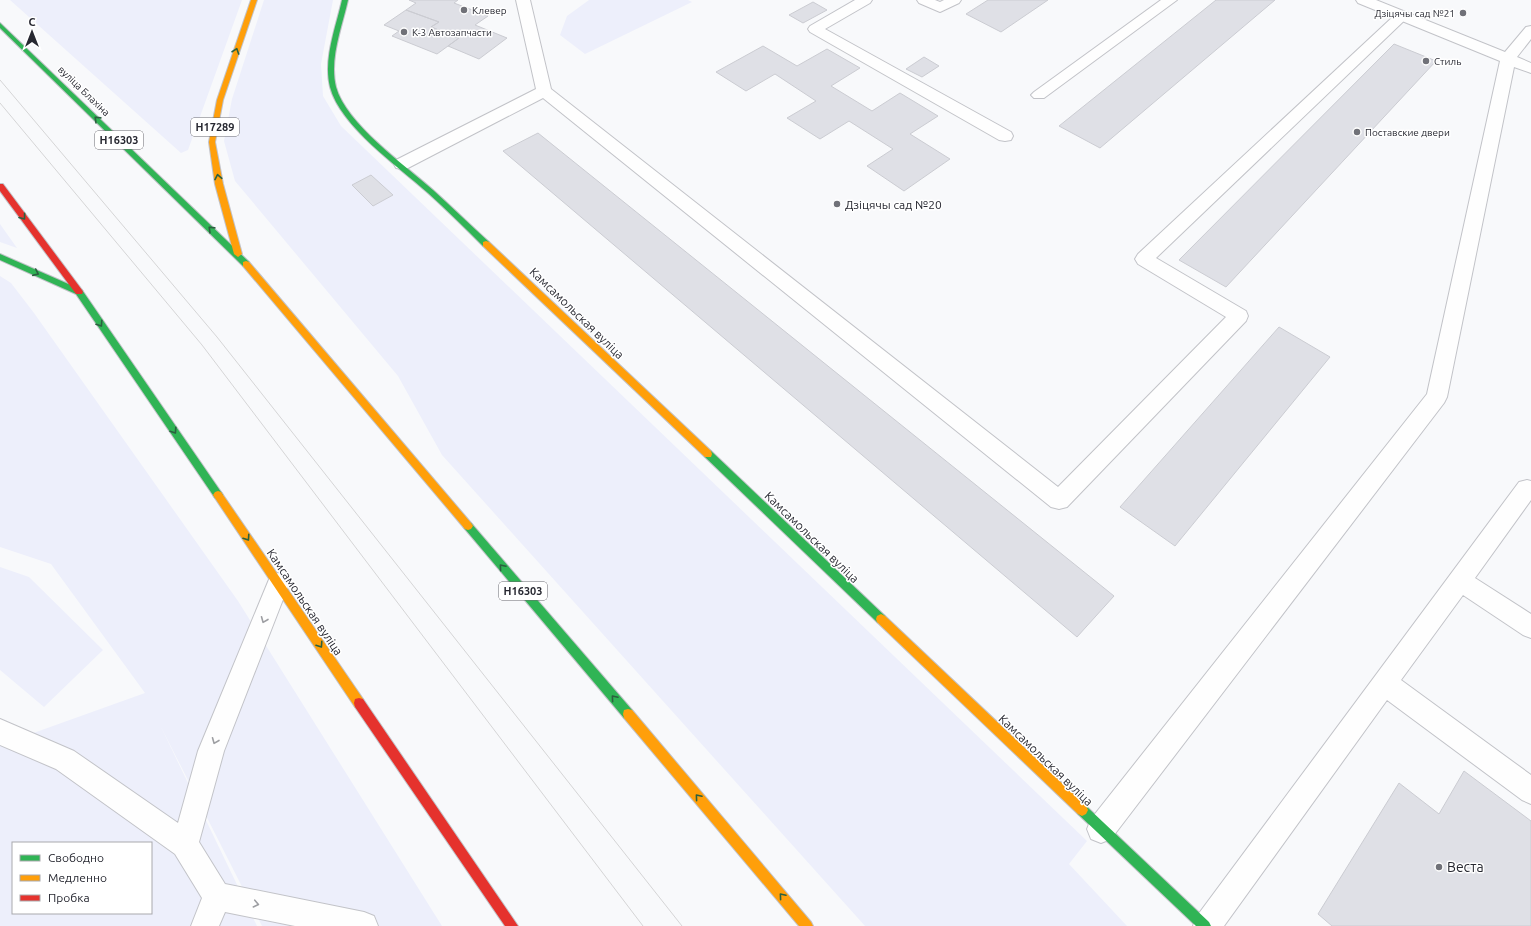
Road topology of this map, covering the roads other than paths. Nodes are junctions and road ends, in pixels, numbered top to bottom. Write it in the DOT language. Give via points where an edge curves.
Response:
graph roads {
  1 [pos="254,0"];
  2 [pos="345,0"];
  3 [pos="523,0"];
  4 [pos="865,0"];
  5 [pos="924,0"];
  6 [pos="954,0"];
  7 [pos="1170,0"];
  8 [pos="1363,0"];
  9 [pos="1402,16"];
  10 [pos="0,25"];
  11 [pos="1531,30"];
  12 [pos="1508,58"];
  13 [pos="1531,68"];
  14 [pos="544,91"];
  15 [pos="1040,95"];
  16 [pos="1005,136"];
  17 [pos="402,164"];
  18 [pos="0,186"];
  19 [pos="239,256"];
  20 [pos="0,257"];
  21 [pos="78,291"];
  22 [pos="1531,491"];
  23 [pos="1459,580"];
  24 [pos="278,584"];
  25 [pos="1531,627"];
  26 [pos="1385,683"];
  27 [pos="0,732"];
  28 [pos="1531,790"];
  29 [pos="1101,829"];
  30 [pos="184,844"];
  31 [pos="218,896"];
  32 [pos="205,926"];
  33 [pos="364,926"];
  34 [pos="512,926"];
  35 [pos="808,926"];
  36 [pos="1206,926"];
  19 -- 1 [label="main road, Н17289, one-way" via="219,184 212,142 220,100"];
  2 -- 17 [label="main road, Камсамольская вуліца" via="332,62 335,93 353,120"];
  3 -- 14 [label="lane"];
  4 -- 16 [label="lane" via="815,29"];
  5 -- 6 [label="lane" via="940,8"];
  7 -- 15 [label="lane"];
  8 -- 9 [label="street"];
  9 -- 12 [label="street"];
  9 -- 14 [label="lane" via="1144,259 1239,316 1059,500"];
  19 -- 10 [label="main road, вуліца Блахіна / Н16303, one-way"];
  11 -- 12 [label="street"];
  12 -- 13 [label="street"];
  12 -- 29 [label="street" via="1437,397"];
  14 -- 17 [label="lane"];
  17 -- 29 [label="main road, Камсамольская вуліца"];
  18 -- 21 [label="main road, one-way"];
  35 -- 19 [label="main road, Н16303, one-way"];
  20 -- 21 [label="main road, one-way"];
  21 -- 24 [label="main road, Камсамольская вуліца, one-way"];
  22 -- 23 [label="lane" via="1526,488"];
  23 -- 25 [label="lane"];
  23 -- 26 [label="lane"];
  24 -- 30 [label="lane, one-way" via="211,751"];
  24 -- 34 [label="main road, Камсамольская вуліца, one-way"];
  26 -- 28 [label="lane"];
  26 -- 36 [label="lane"];
  27 -- 30 [label="lane" via="66,760"];
  29 -- 36 [label="main road, Камсамольская вуліца"];
  30 -- 31 [label="lane"];
  31 -- 32 [label="lane"];
  31 -- 33 [label="lane, one-way"];
}
